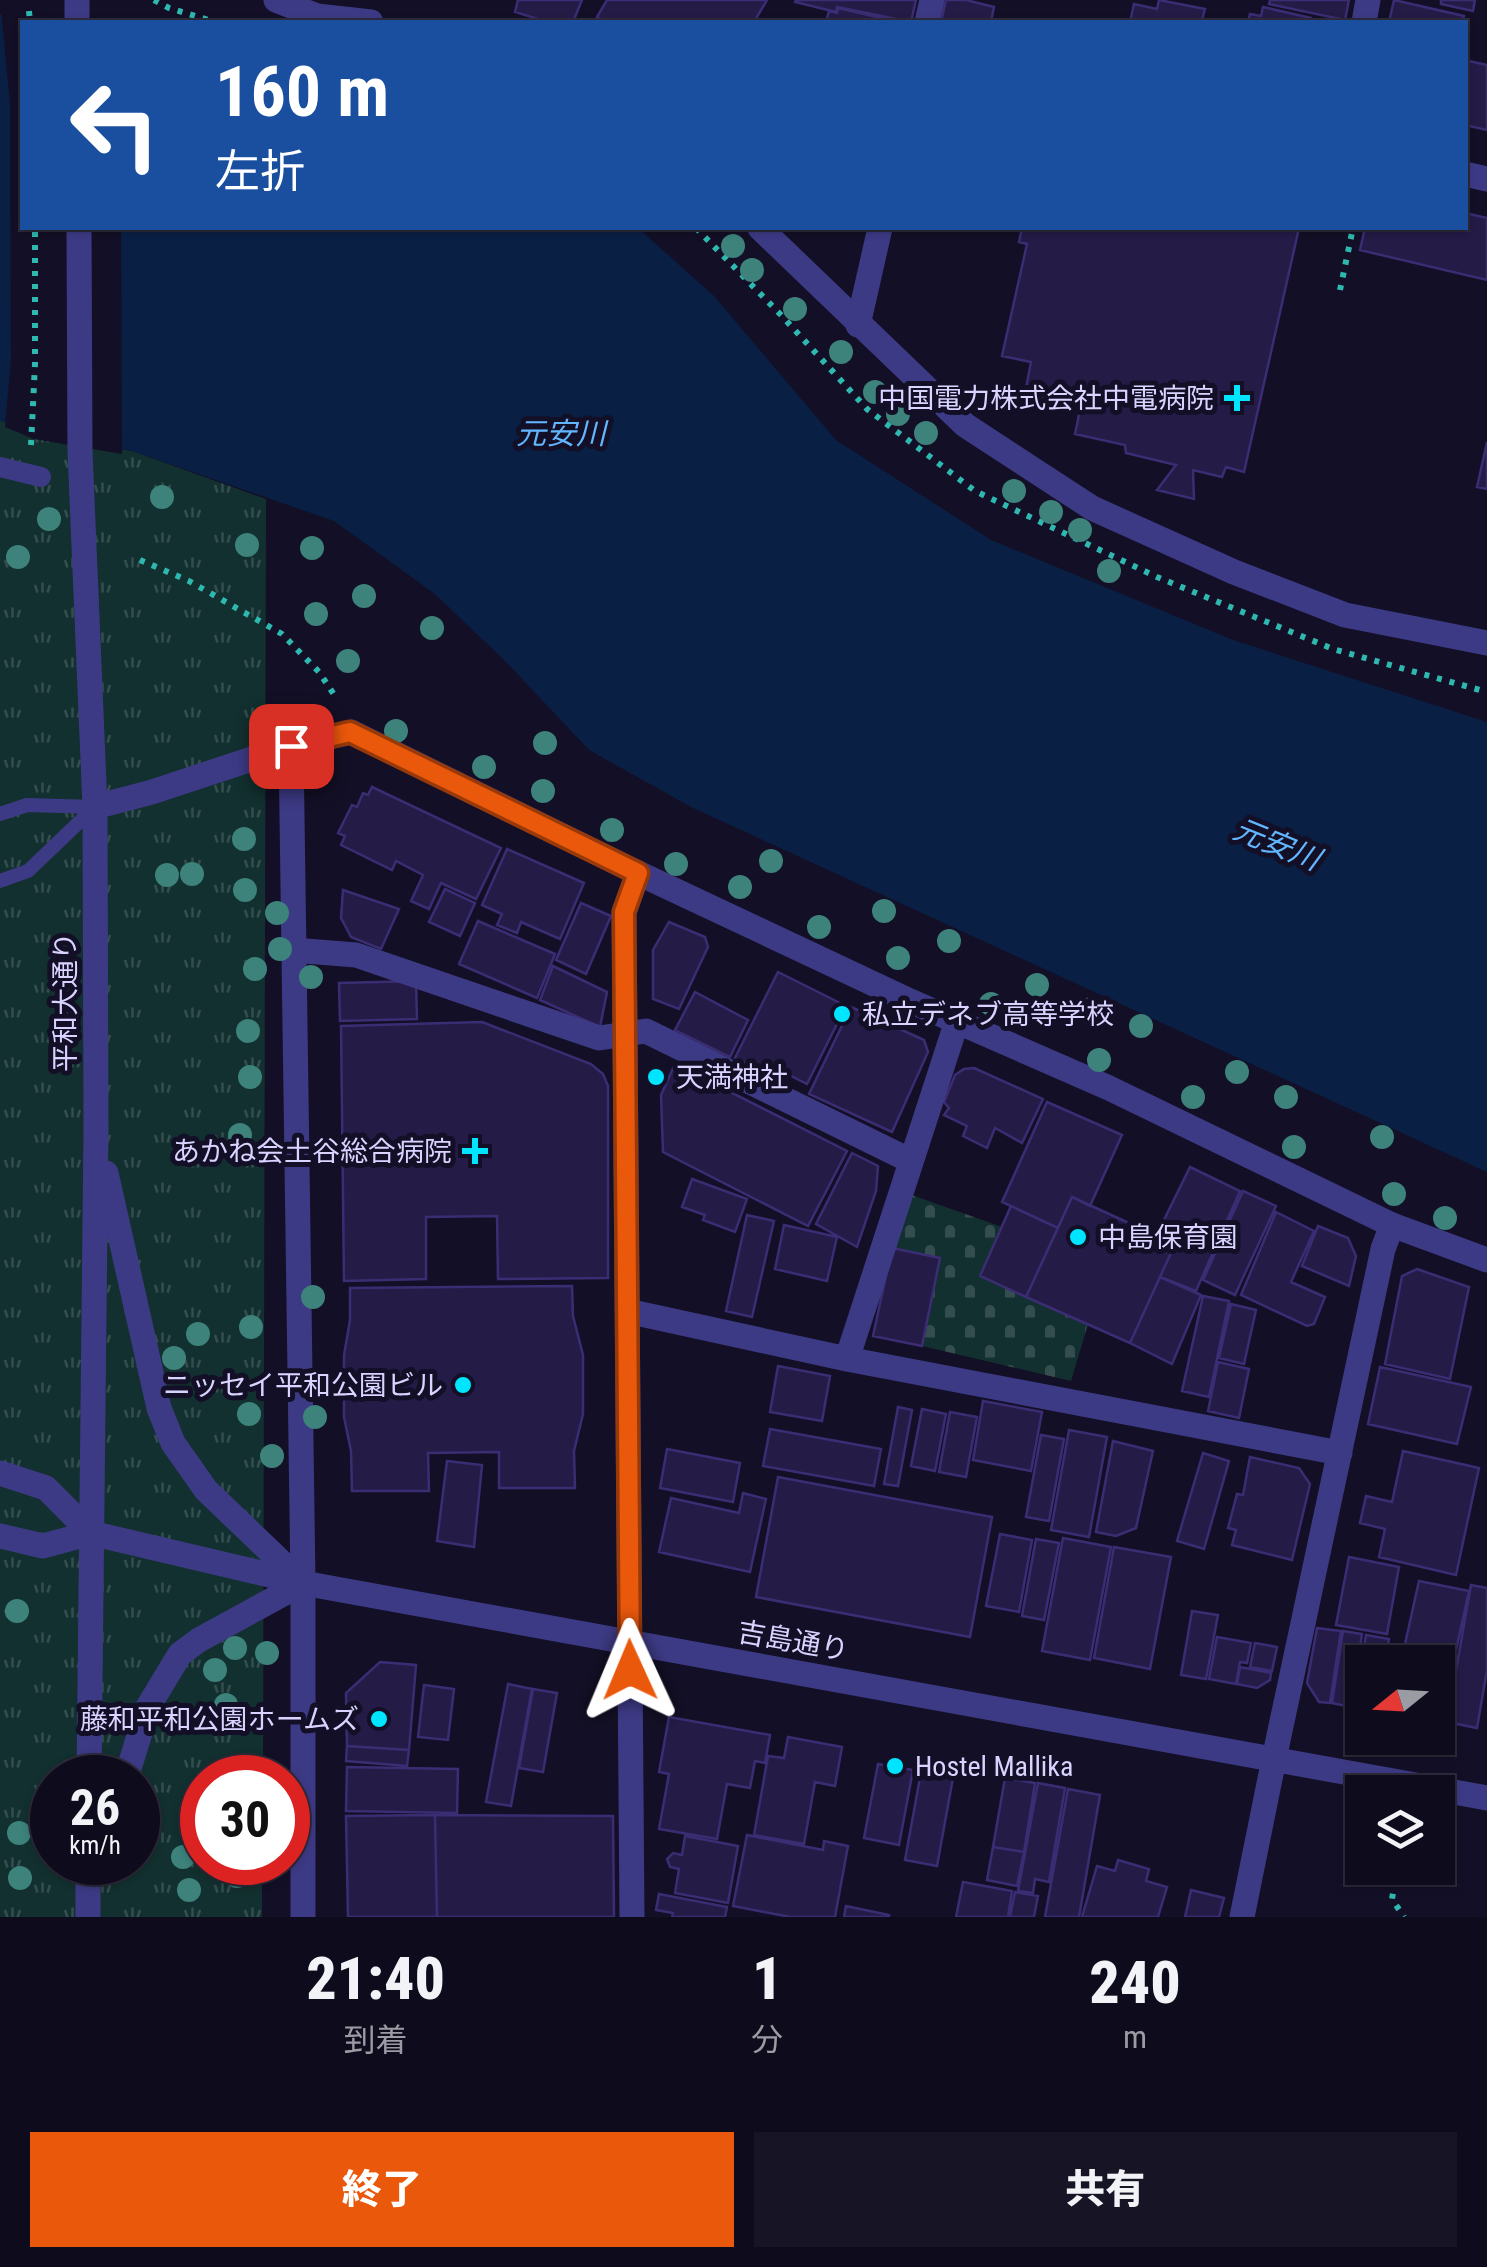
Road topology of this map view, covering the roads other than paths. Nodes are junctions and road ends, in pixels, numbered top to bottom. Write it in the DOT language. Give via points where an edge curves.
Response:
graph roads {
  1 [pos="276,0"];
  2 [pos="353,20"];
  3 [pos="78,230"];
  4 [pos="762,230"];
  5 [pos="880,230"];
  6 [pos="858,325"];
  7 [pos="0,467"];
  8 [pos="41,477"];
  9 [pos="1487,643"];
  10 [pos="291,746"];
  11 [pos="95,807"];
  12 [pos="0,814"];
  13 [pos="638,873"];
  14 [pos="0,880"];
  15 [pos="292,950"];
  16 [pos="956,1021"];
  17 [pos="625,1035"];
  18 [pos="96,1130"];
  19 [pos="911,1161"];
  20 [pos="1392,1225"];
  21 [pos="1487,1260"];
  22 [pos="627,1311"];
  23 [pos="847,1359"];
  24 [pos="1340,1453"];
  25 [pos="0,1472"];
  26 [pos="91,1533"];
  27 [pos="0,1536"];
  28 [pos="303,1583"];
  29 [pos="630,1642"];
  30 [pos="89,1755"];
  31 [pos="133,1755"];
  32 [pos="1274,1759"];
  33 [pos="1487,1798"];
  34 [pos="303,1917"];
  35 [pos="632,1917"];
  36 [pos="1242,1917"];
  1 -- 2 [label="street" via="317,16"];
  3 -- 11 [label="street, 平和大通り"];
  4 -- 6 [label="street"];
  5 -- 6 [label="street"];
  6 -- 9 [label="street" via="965,425 1092,508 1345,614"];
  7 -- 8 [label="street"];
  10 -- 11 [label="street"];
  10 -- 13 [label="street" via="350,732"];
  10 -- 15 [label="street"];
  11 -- 12 [label="lane" via="28,805"];
  11 -- 14 [label="lane" via="28,871"];
  11 -- 18 [label="street, 平和大通り"];
  13 -- 16 [label="street"];
  13 -- 17 [label="street" via="624,912"];
  15 -- 17 [label="street" via="356,955 599,1038"];
  15 -- 28 [label="street"];
  16 -- 19 [label="street"];
  16 -- 20 [label="street"];
  17 -- 19 [label="street" via="646,1031"];
  17 -- 22 [label="street"];
  18 -- 26 [label="street, 平和大通り"];
  18 -- 28 [label="street" via="159,1408 173,1443 206,1490"];
  19 -- 23 [label="street"];
  20 -- 21 [label="street"];
  20 -- 24 [label="street"];
  22 -- 23 [label="street"];
  22 -- 29 [label="street"];
  23 -- 24 [label="street"];
  24 -- 32 [label="street"];
  25 -- 26 [label="street" via="46,1488"];
  26 -- 27 [label="street" via="43,1546"];
  26 -- 28 [label="street, 吉島通り"];
  26 -- 30 [label="street, 平和大通り"];
  28 -- 29 [label="street, 吉島通り"];
  28 -- 31 [label="street" via="180,1654 148,1707"];
  28 -- 34 [label="street"];
  29 -- 32 [label="street, 吉島通り"];
  29 -- 35 [label="street"];
  32 -- 33 [label="street, 吉島通り"];
  32 -- 36 [label="street"];
}
